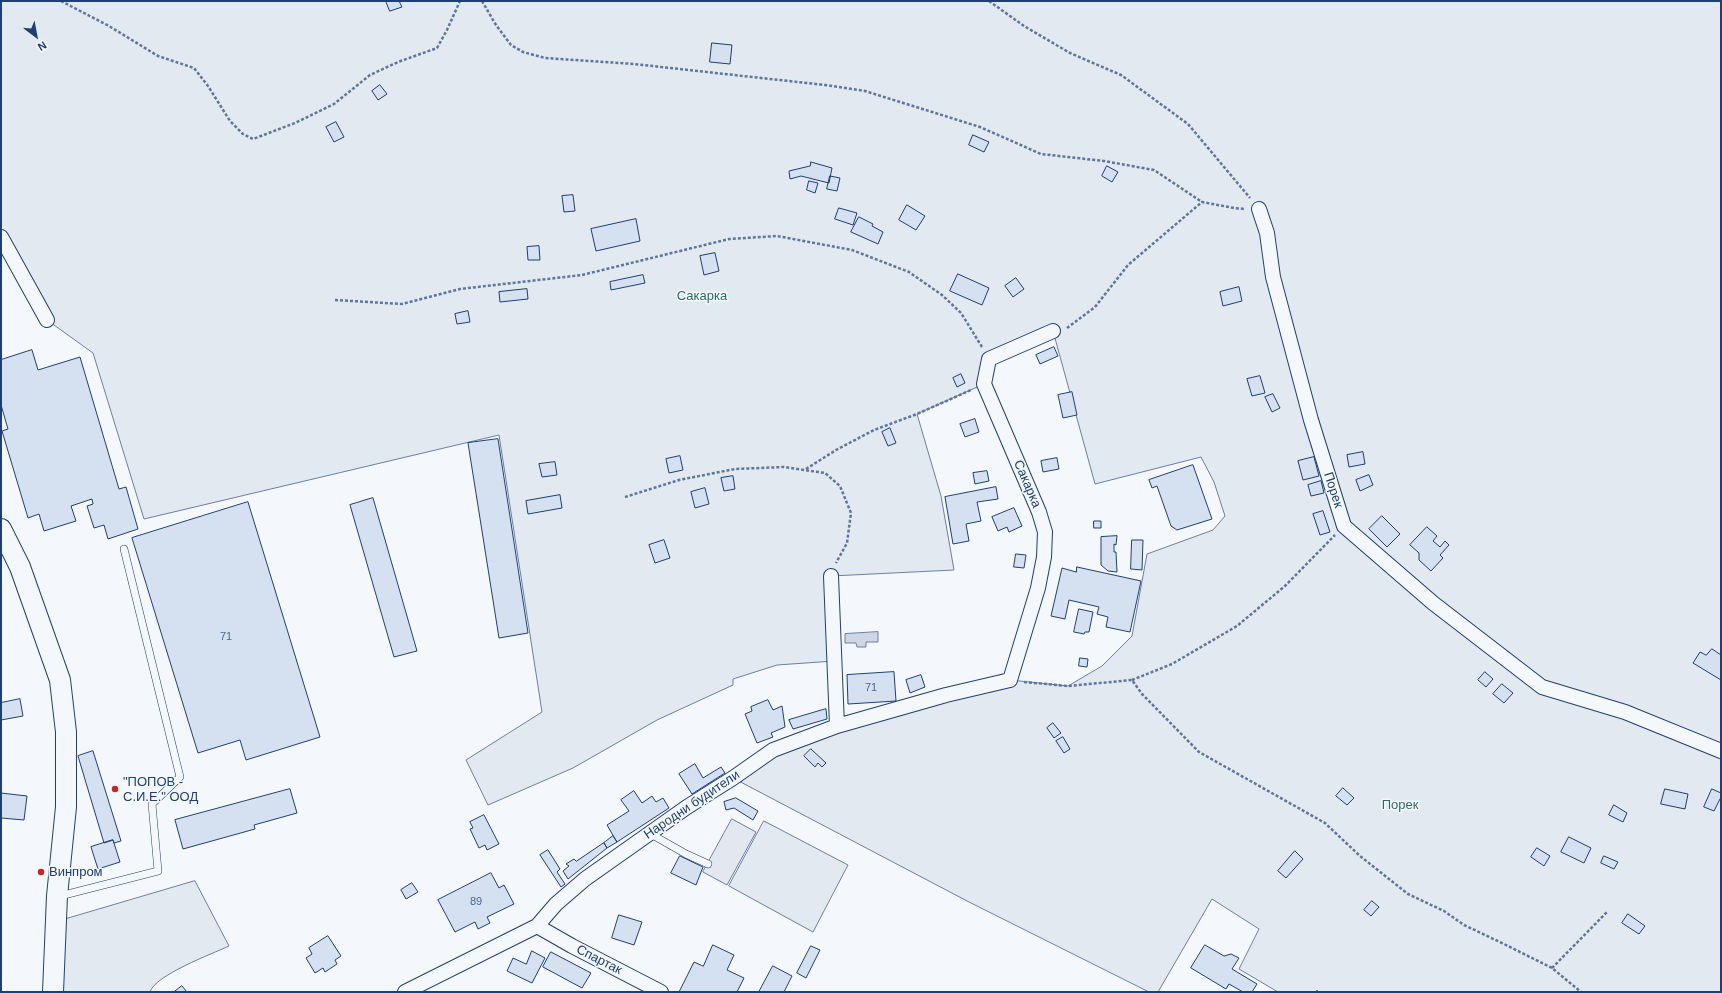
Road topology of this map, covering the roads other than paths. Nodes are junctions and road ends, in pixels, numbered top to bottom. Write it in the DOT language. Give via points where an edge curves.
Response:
graph roads {
  1 [pos="1259,209"];
  2 [pos="1,237"];
  3 [pos="47,320"];
  4 [pos="1053,331"];
  5 [pos="1,529"];
  6 [pos="124,549"];
  7 [pos="831,576"];
  8 [pos="1010,680"];
  9 [pos="836,726"];
  10 [pos="1721,751"];
  11 [pos="649,833"];
  12 [pos="708,864"];
  13 [pos="58,896"];
  14 [pos="538,926"];
  15 [pos="53,992"];
  16 [pos="405,992"];
  17 [pos="661,992"];
  1 -- 10 [label="street, Порек" via="1267,233 1273,277 1307,405 1344,526 1434,603 1542,687 1625,712"];
  2 -- 3 [label="street"];
  4 -- 8 [label="street, Сакарка" via="989,359 984,384 1039,512 1045,532 1044,557 1038,588"];
  5 -- 13 [label="main road" via="20,567 60,680 66,732 66,800"];
  6 -- 13 [label="lane" via="180,777 152,804 158,871"];
  7 -- 9 [label="street"];
  8 -- 9 [label="street, Народни будители"];
  9 -- 11 [label="street, Народни будители" via="773,750"];
  11 -- 12 [label="lane"];
  11 -- 14 [label="street, Народни будители" via="585,878 556,904"];
  13 -- 15 [label="main road"];
  14 -- 16 [label="street, Народни будители"];
  14 -- 17 [label="street, Спартак"];
}
